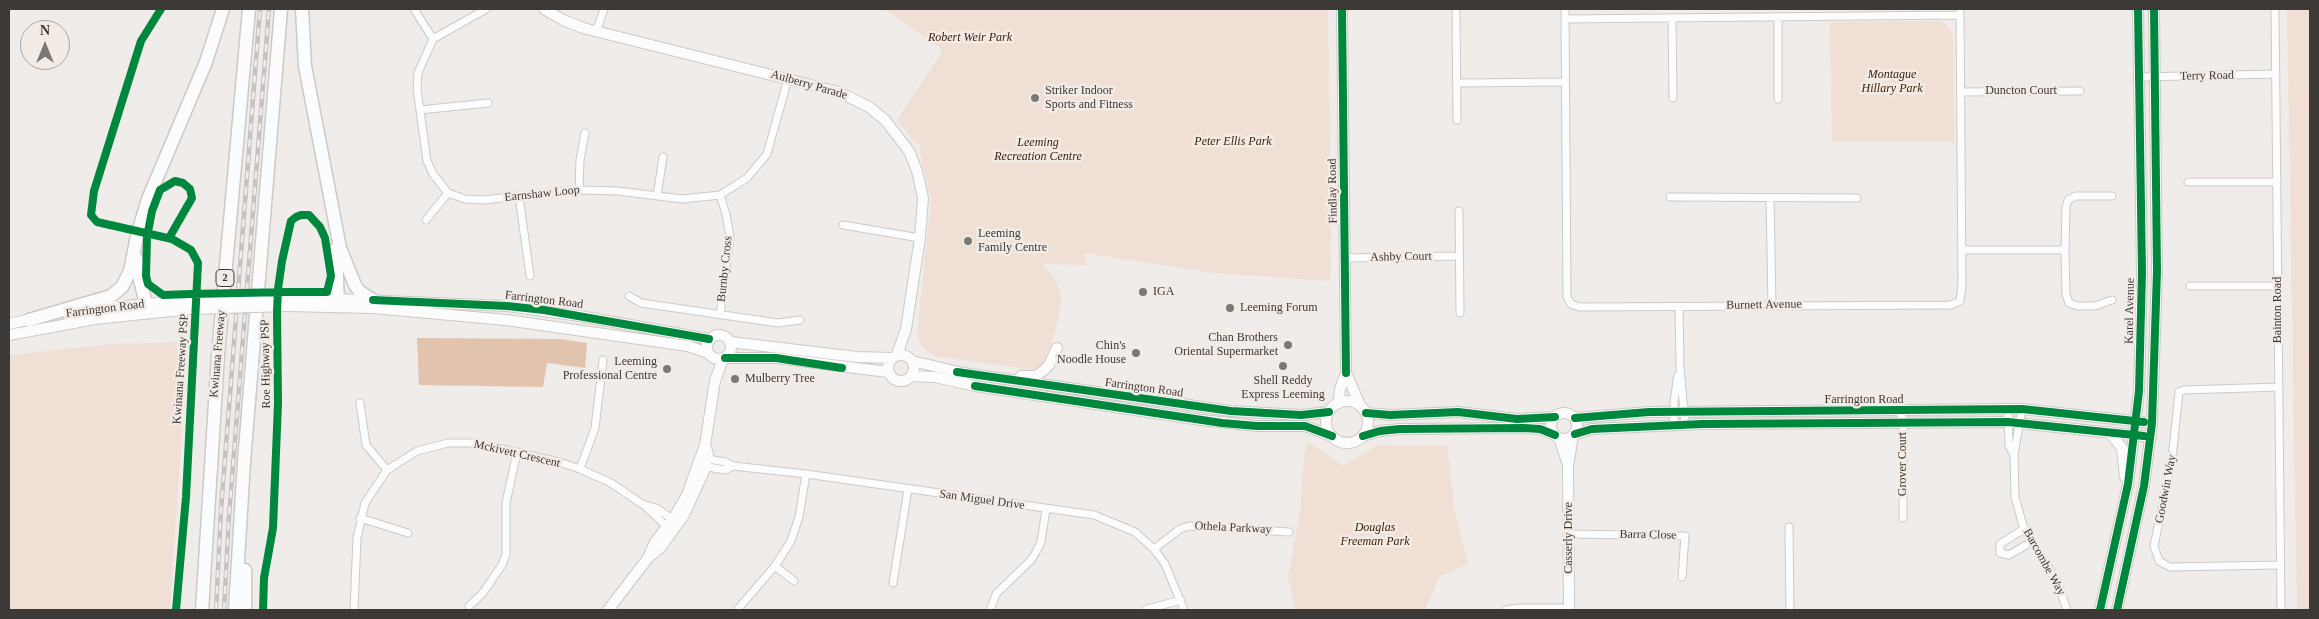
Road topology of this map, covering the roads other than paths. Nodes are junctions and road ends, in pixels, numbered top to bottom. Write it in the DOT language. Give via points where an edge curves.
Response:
graph roads {
  1 [pos="223,9"];
  2 [pos="249,9"];
  3 [pos="281,9"];
  4 [pos="302,9"];
  5 [pos="414,9"];
  6 [pos="486,9"];
  7 [pos="544,9"];
  8 [pos="604,9"];
  9 [pos="1342,9"];
  10 [pos="1565,9"];
  11 [pos="2138,9"];
  12 [pos="2154,9"];
  13 [pos="2275,9"];
  14 [pos="1959,12"];
  15 [pos="1456,13"];
  16 [pos="1778,17"];
  17 [pos="1672,18"];
  18 [pos="1565,19"];
  19 [pos="596,32"];
  20 [pos="433,39"];
  21 [pos="2276,74"];
  22 [pos="2139,77"];
  23 [pos="2155,77"];
  24 [pos="788,79"];
  25 [pos="1564,82"];
  26 [pos="1458,83"];
  27 [pos="2080,91"];
  28 [pos="1961,92"];
  29 [pos="1673,98"];
  30 [pos="1778,99"];
  31 [pos="488,103"];
  32 [pos="420,110"];
  33 [pos="1457,120"];
  34 [pos="585,133"];
  35 [pos="663,158"];
  36 [pos="2188,182"];
  37 [pos="2277,182"];
  38 [pos="579,190"];
  39 [pos="448,192"];
  40 [pos="720,195"];
  41 [pos="519,196"];
  42 [pos="657,196"];
  43 [pos="2112,196"];
  44 [pos="1670,197"];
  45 [pos="1770,198"];
  46 [pos="1857,198"];
  47 [pos="334,207"];
  48 [pos="1458,211"];
  49 [pos="426,220"];
  50 [pos="843,225"];
  51 [pos="137,236"];
  52 [pos="920,238"];
  53 [pos="1962,250"];
  54 [pos="2065,250"];
  55 [pos="1458,256"];
  56 [pos="1345,258"];
  57 [pos="530,276"];
  58 [pos="2190,286"];
  59 [pos="2278,286"];
  60 [pos="629,296"];
  61 [pos="373,300"];
  62 [pos="2112,300"];
  63 [pos="338,302"];
  64 [pos="1772,305"];
  65 [pos="1679,307"];
  66 [pos="147,308"];
  67 [pos="1460,313"];
  68 [pos="720,314"];
  69 [pos="29,320"];
  70 [pos="800,320"];
  71 [pos="9,324"];
  72 [pos="906,329"];
  73 [pos="9,335"];
  74 [pos="709,339"];
  75 [pos="730,342"];
  76 [pos="1057,348"];
  77 [pos="710,355"];
  78 [pos="894,357"];
  79 [pos="724,358"];
  80 [pos="911,359"];
  81 [pos="604,360"];
  82 [pos="888,372"];
  83 [pos="963,373"];
  84 [pos="1346,373"];
  85 [pos="911,376"];
  86 [pos="716,381"];
  87 [pos="2279,387"];
  88 [pos="360,403"];
  89 [pos="1339,403"];
  90 [pos="2022,409"];
  91 [pos="1364,410"];
  92 [pos="2008,410"];
  93 [pos="1898,411"];
  94 [pos="1328,412"];
  95 [pos="1679,412"];
  96 [pos="1555,417"];
  97 [pos="1575,418"];
  98 [pos="2136,421"];
  99 [pos="2008,422"];
  100 [pos="2019,422"];
  101 [pos="1903,423"];
  102 [pos="2152,423"];
  103 [pos="1674,425"];
  104 [pos="1685,425"];
  105 [pos="2109,432"];
  106 [pos="1574,435"];
  107 [pos="2135,435"];
  108 [pos="1332,436"];
  109 [pos="1363,436"];
  110 [pos="1557,436"];
  111 [pos="2151,437"];
  112 [pos="517,452"];
  113 [pos="2014,455"];
  114 [pos="244,462"];
  115 [pos="702,462"];
  116 [pos="1568,466"];
  117 [pos="580,469"];
  118 [pos="387,470"];
  119 [pos="806,474"];
  120 [pos="2128,484"];
  121 [pos="908,489"];
  122 [pos="1046,509"];
  123 [pos="360,518"];
  124 [pos="1903,518"];
  125 [pos="673,525"];
  126 [pos="1789,527"];
  127 [pos="2024,529"];
  128 [pos="1289,532"];
  129 [pos="408,533"];
  130 [pos="1570,534"];
  131 [pos="2033,541"];
  132 [pos="1154,549"];
  133 [pos="2280,565"];
  134 [pos="775,566"];
  135 [pos="1682,577"];
  136 [pos="794,581"];
  137 [pos="893,583"];
  138 [pos="1181,600"];
  139 [pos="470,606"];
  140 [pos="1569,609"];
  141 [pos="201,610"];
  142 [pos="235,610"];
  143 [pos="245,610"];
  144 [pos="354,610"];
  145 [pos="608,610"];
  146 [pos="737,610"];
  147 [pos="990,610"];
  148 [pos="1144,610"];
  149 [pos="1184,610"];
  150 [pos="1506,610"];
  151 [pos="1790,610"];
  152 [pos="2067,610"];
  153 [pos="2100,610"];
  154 [pos="2117,610"];
  155 [pos="2281,610"];
  1 -- 51 [label="highway" via="206,62 151,191"];
  2 -- 141 [label="highway, Kwinana Freeway / 2" via="218,355"];
  3 -- 114 [label="highway"];
  4 -- 47 [label="highway" via="305,66"];
  5 -- 20 [label="street"];
  6 -- 20 [label="street"];
  7 -- 19 [label="main road, Aulberry Parade"];
  8 -- 19 [label="street"];
  9 -- 56 [label="main road, Findlay Road"];
  10 -- 18 [label="street, Burnett Avenue"];
  11 -- 22 [label="main road, Karel Avenue"];
  12 -- 23 [label="main road"];
  13 -- 21 [label="street, Bainton Road"];
  14 -- 16 [label="street"];
  14 -- 28 [label="street, Burnett Avenue"];
  15 -- 26 [label="street"];
  16 -- 17 [label="street"];
  16 -- 30 [label="street"];
  17 -- 18 [label="street"];
  17 -- 29 [label="street"];
  18 -- 25 [label="street, Burnett Avenue"];
  19 -- 24 [label="main road, Aulberry Parade"];
  20 -- 32 [label="street" via="418,72"];
  21 -- 23 [label="street, Terry Road"];
  21 -- 37 [label="street, Bainton Road"];
  22 -- 23 [label="street, Terry Road"];
  22 -- 98 [label="main road, Karel Avenue" via="2142,323"];
  23 -- 102 [label="main road" via="2157,271"];
  24 -- 40 [label="street, Earnshaw Loop" via="767,154 747,178"];
  24 -- 52 [label="main road, Aulberry Parade" via="850,97 878,112 892,127 909,151 921,186"];
  25 -- 26 [label="street"];
  25 -- 65 [label="street, Burnett Avenue" via="1568,300 1579,307"];
  26 -- 33 [label="street"];
  27 -- 28 [label="street, Duncton Court"];
  28 -- 53 [label="street, Burnett Avenue"];
  31 -- 32 [label="street"];
  32 -- 39 [label="street" via="427,161"];
  34 -- 38 [label="street"];
  35 -- 42 [label="street"];
  36 -- 37 [label="street"];
  37 -- 59 [label="street, Bainton Road"];
  38 -- 41 [label="street, Earnshaw Loop"];
  38 -- 42 [label="street, Earnshaw Loop"];
  39 -- 41 [label="street, Earnshaw Loop" via="465,199"];
  39 -- 49 [label="street"];
  40 -- 42 [label="street, Earnshaw Loop" via="695,200"];
  40 -- 68 [label="street, Burnby Cross" via="730,237"];
  41 -- 57 [label="street"];
  43 -- 54 [label="street" via="2076,196 2068,200"];
  44 -- 45 [label="street"];
  45 -- 46 [label="street"];
  45 -- 64 [label="street"];
  47 -- 61 [label="highway" via="340,248 347,268 360,292"];
  47 -- 63 [label="highway"];
  48 -- 55 [label="street"];
  50 -- 52 [label="street"];
  51 -- 66 [label="highway" via="138,272"];
  51 -- 69 [label="highway" via="130,271 122,287 111,296"];
  52 -- 72 [label="main road, Aulberry Parade"];
  53 -- 54 [label="street"];
  53 -- 64 [label="street, Burnett Avenue" via="1962,297 1954,304"];
  54 -- 62 [label="street" via="2069,302 2077,306 2095,306"];
  55 -- 56 [label="street, Ashby Court"];
  55 -- 67 [label="street"];
  56 -- 84 [label="main road, Findlay Road"];
  58 -- 59 [label="street"];
  59 -- 87 [label="street, Bainton Road"];
  60 -- 68 [label="street, Burnby Cross" via="641,303"];
  61 -- 63 [label="main road, Farrington Road"];
  61 -- 74 [label="main road, Farrington Road" via="535,309"];
  63 -- 66 [label="main road, Farrington Road, bridge" via="190,304"];
  63 -- 77 [label="main road, Farrington Road" via="506,320 688,346"];
  64 -- 65 [label="street, Burnett Avenue"];
  65 -- 95 [label="street"];
  66 -- 69 [label="main road, Farrington Road" via="102,308"];
  66 -- 73 [label="main road, Farrington Road"];
  68 -- 70 [label="street, Burnby Cross" via="778,323"];
  69 -- 71 [label="main road, Farrington Road"];
  72 -- 78 [label="main road, Aulberry Parade"];
  72 -- 80 [label="main road, Aulberry Parade"];
  74 -- 75 [label="main road" via="721,335"];
  74 -- 77 [label="main road" via="706,346"];
  75 -- 78 [label="main road" via="858,357"];
  75 -- 79 [label="main road" via="731,349"];
  76 -- 83 [label="main road" via="1049,365 1036,376 976,370"];
  77 -- 79 [label="main road"];
  77 -- 86 [label="main road"];
  78 -- 80 [label="main road" via="904,355"];
  78 -- 82 [label="main road" via="888,365"];
  79 -- 82 [label="main road" via="776,358"];
  79 -- 86 [label="main road"];
  80 -- 83 [label="main road, Farrington Road"];
  80 -- 85 [label="main road" via="914,368"];
  81 -- 117 [label="street" via="595,428"];
  82 -- 85 [label="main road" via="896,380"];
  83 -- 94 [label="main road, Farrington Road" via="1231,412 1301,415"];
  84 -- 89 [label="main road, Findlay Road"];
  84 -- 91 [label="main road, Findlay Road"];
  85 -- 108 [label="main road, Farrington Road" via="936,377 975,386 1201,420 1258,426 1305,426"];
  86 -- 115 [label="main road"];
  87 -- 133 [label="street, Bainton Road"];
  87 -- 133 [label="street, Goodwin Way" via="2179,392 2172,459 2154,546 2159,561 2170,567"];
  88 -- 118 [label="street" via="366,446"];
  89 -- 91 [label="main road" via="1351,402"];
  89 -- 94 [label="main road"];
  90 -- 92 [label="main road, Farrington Road"];
  90 -- 98 [label="main road, Farrington Road"];
  90 -- 100 [label="street, Barcombe Way"];
  91 -- 96 [label="main road" via="1390,415 1458,412 1518,419"];
  91 -- 109 [label="main road" via="1368,425"];
  92 -- 93 [label="main road, Farrington Road"];
  92 -- 99 [label="street, Barcombe Way"];
  93 -- 95 [label="main road, Farrington Road"];
  93 -- 101 [label="street, Grover Court"];
  94 -- 108 [label="main road" via="1326,425"];
  95 -- 97 [label="main road, Farrington Road"];
  95 -- 103 [label="street"];
  95 -- 104 [label="street"];
  96 -- 97 [label="main road" via="1565,412"];
  96 -- 110 [label="main road" via="1551,424"];
  97 -- 106 [label="main road" via="1578,426"];
  98 -- 102 [label="main road, Farrington Road"];
  98 -- 107 [label="main road, Karel Avenue"];
  99 -- 100 [label="main road, Farrington Road"];
  99 -- 101 [label="main road, Farrington Road"];
  99 -- 113 [label="street, Barcombe Way" via="2009,446"];
  100 -- 105 [label="main road, Farrington Road"];
  100 -- 113 [label="street, Barcombe Way"];
  101 -- 104 [label="main road, Farrington Road"];
  101 -- 124 [label="street, Grover Court"];
  102 -- 111 [label="main road"];
  103 -- 104 [label="main road, Farrington Road"];
  103 -- 106 [label="main road, Farrington Road" via="1592,430"];
  105 -- 107 [label="main road, Farrington Road"];
  105 -- 120 [label="main road" via="2122,448 2123,473"];
  106 -- 110 [label="main road" via="1567,439"];
  106 -- 116 [label="main road, Casserly Drive"];
  107 -- 111 [label="main road, Farrington Road"];
  107 -- 120 [label="main road, Karel Avenue"];
  108 -- 109 [label="main road" via="1344,443 1357,441"];
  109 -- 110 [label="main road" via="1400,429 1524,428 1540,429"];
  110 -- 116 [label="main road, Casserly Drive"];
  111 -- 154 [label="main road" via="2138,519"];
  112 -- 117 [label="street, Mckivett Crescent"];
  112 -- 118 [label="street, Mckivett Crescent" via="476,443 448,443 417,451"];
  112 -- 139 [label="street" via="506,503 506,556 482,594"];
  113 -- 127 [label="street, Barcombe Way" via="2015,497"];
  114 -- 142 [label="highway"];
  114 -- 143 [label="highway"];
  115 -- 119 [label="street, San Miguel Drive" via="726,462 733,466"];
  115 -- 125 [label="main road" via="692,501"];
  116 -- 130 [label="main road, Casserly Drive"];
  117 -- 125 [label="street, Mckivett Crescent" via="611,483"];
  118 -- 123 [label="street, Mckivett Crescent" via="368,497"];
  119 -- 121 [label="street, San Miguel Drive"];
  119 -- 134 [label="street" via="796,529"];
  120 -- 153 [label="main road, Karel Avenue"];
  121 -- 122 [label="street, San Miguel Drive"];
  121 -- 137 [label="street"];
  122 -- 132 [label="street, San Miguel Drive" via="1094,516 1116,523 1135,532"];
  122 -- 147 [label="street" via="1041,542 1032,560 996,594"];
  123 -- 129 [label="street"];
  123 -- 144 [label="street, Mckivett Crescent"];
  125 -- 145 [label="main road" via="661,547 648,558"];
  126 -- 151 [label="street"];
  127 -- 131 [label="street, Barcombe Way"];
  127 -- 131 [label="street" via="2000,544 2000,553 2009,555"];
  128 -- 132 [label="street, Othela Parkway" via="1189,526"];
  130 -- 135 [label="street, Barra Close" via="1685,536"];
  130 -- 140 [label="main road, Casserly Drive"];
  131 -- 152 [label="street, Barcombe Way" via="2057,581"];
  132 -- 138 [label="street, San Miguel Drive" via="1165,564"];
  133 -- 155 [label="street, Bainton Road"];
  134 -- 136 [label="street"];
  134 -- 146 [label="street"];
  138 -- 148 [label="street"];
  138 -- 149 [label="street, San Miguel Drive"];
  140 -- 150 [label="street"];
}
